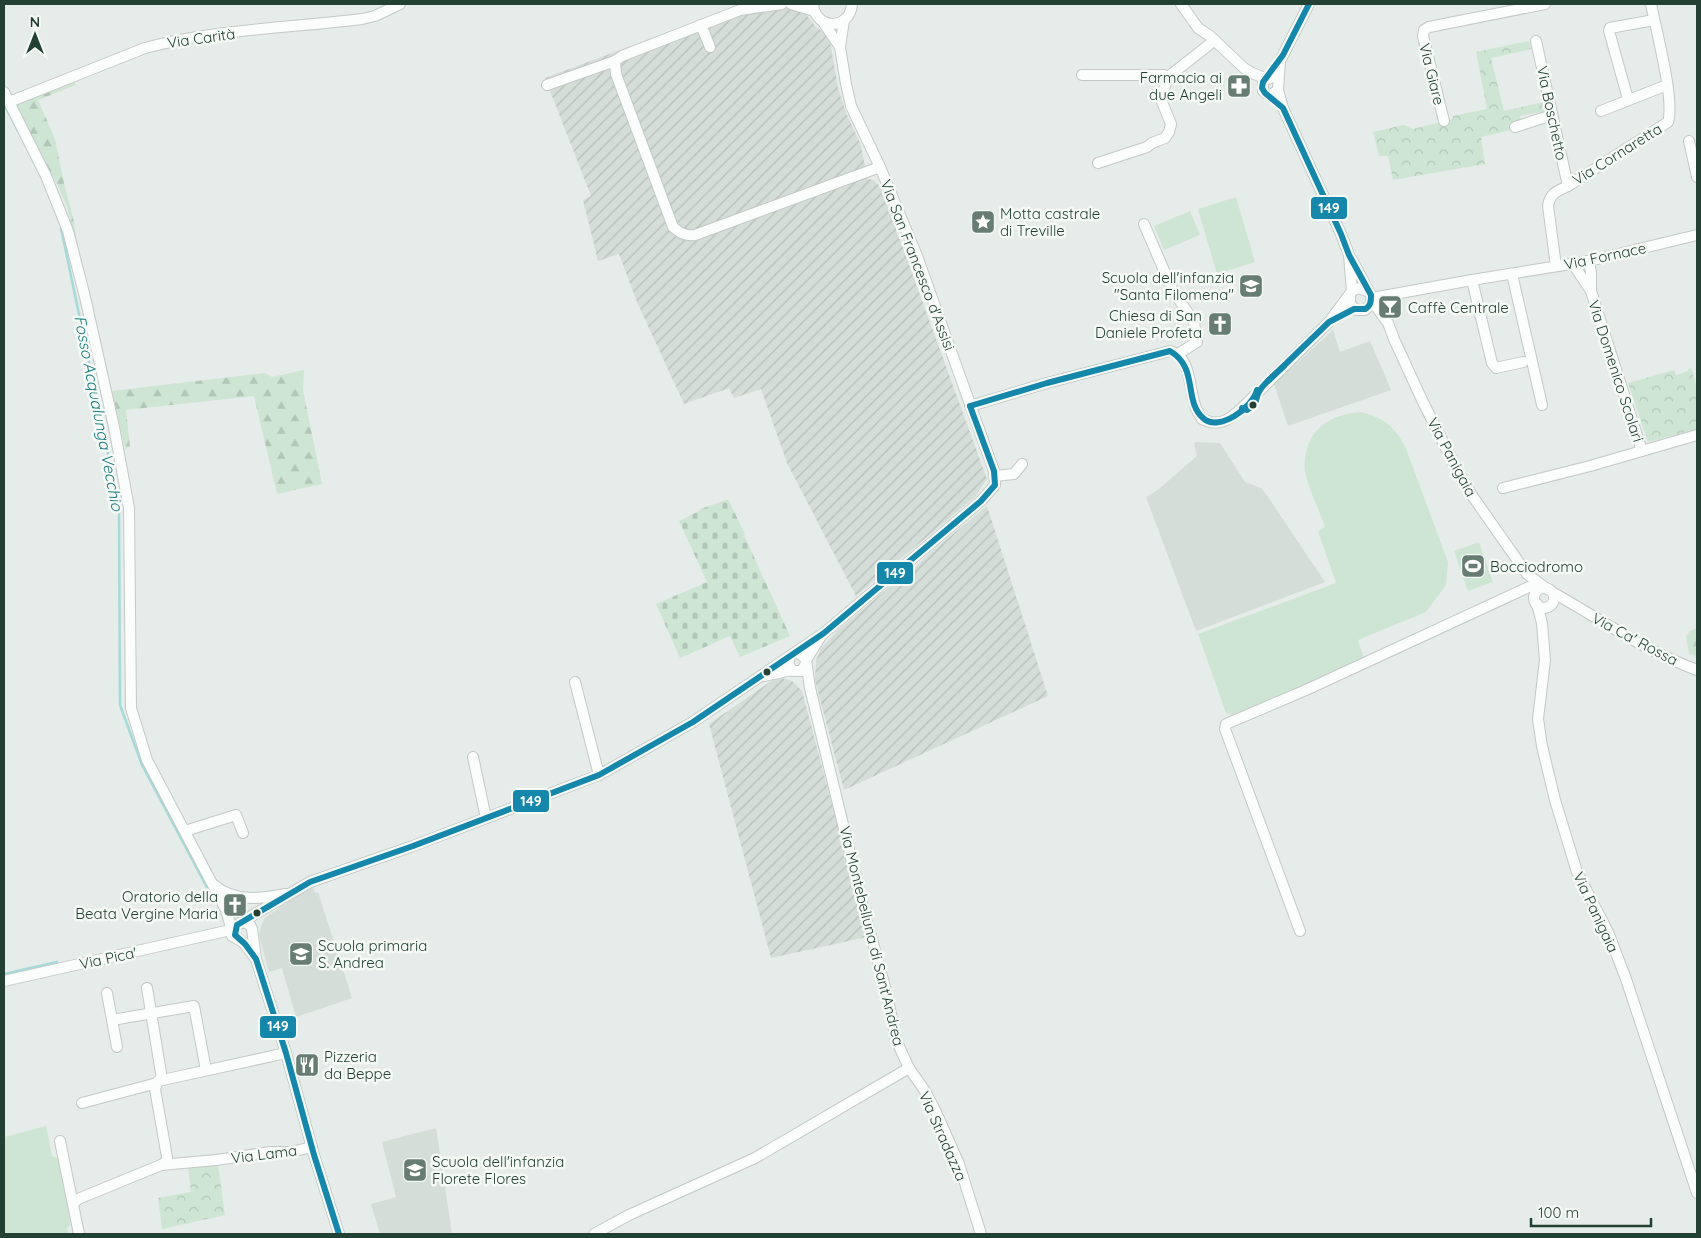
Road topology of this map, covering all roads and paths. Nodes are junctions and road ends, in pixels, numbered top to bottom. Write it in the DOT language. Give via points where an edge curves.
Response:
graph roads {
  1 [pos="400,4"];
  2 [pos="782,4"];
  3 [pos="791,4"];
  4 [pos="853,4"];
  5 [pos="1181,4"];
  6 [pos="1189,4"];
  7 [pos="1309,4"];
  8 [pos="1545,4"];
  9 [pos="1651,4"];
  10 [pos="814,8"];
  11 [pos="844,20"];
  12 [pos="1654,20"];
  13 [pos="823,22"];
  14 [pos="701,25"];
  15 [pos="1212,38"];
  16 [pos="1536,41"];
  17 [pos="710,47"];
  18 [pos="840,47"];
  19 [pos="615,61"];
  20 [pos="1082,75"];
  21 [pos="1168,78"];
  22 [pos="547,85"];
  23 [pos="1270,85"];
  24 [pos="1667,85"];
  25 [pos="4,92"];
  26 [pos="1628,99"];
  27 [pos="9,102"];
  28 [pos="1601,110"];
  29 [pos="1552,115"];
  30 [pos="1444,121"];
  31 [pos="1515,127"];
  32 [pos="1689,141"];
  33 [pos="1098,163"];
  34 [pos="880,167"];
  35 [pos="1697,177"];
  36 [pos="1568,186"];
  37 [pos="1144,224"];
  38 [pos="1697,235"];
  39 [pos="1349,255"];
  40 [pos="1589,261"];
  41 [pos="1573,264"];
  42 [pos="1556,266"];
  43 [pos="1512,274"];
  44 [pos="1472,280"];
  45 [pos="1591,291"];
  46 [pos="1351,293"];
  47 [pos="1371,297"];
  48 [pos="1354,309"];
  49 [pos="1365,310"];
  50 [pos="1328,322"];
  51 [pos="1394,339"];
  52 [pos="1178,354"];
  53 [pos="1523,362"];
  54 [pos="1542,405"];
  55 [pos="970,406"];
  56 [pos="1697,435"];
  57 [pos="1642,451"];
  58 [pos="1022,464"];
  59 [pos="995,480"];
  60 [pos="1503,488"];
  61 [pos="1523,568"];
  62 [pos="1531,586"];
  63 [pos="1550,590"];
  64 [pos="1535,601"];
  65 [pos="1574,605"];
  66 [pos="1550,606"];
  67 [pos="1542,623"];
  68 [pos="822,635"];
  69 [pos="793,654"];
  70 [pos="806,662"];
  71 [pos="792,670"];
  72 [pos="1697,670"];
  73 [pos="759,678"];
  74 [pos="575,682"];
  75 [pos="810,688"];
  76 [pos="473,757"];
  77 [pos="599,775"];
  78 [pos="486,818"];
  79 [pos="185,831"];
  80 [pos="244,833"];
  81 [pos="211,882"];
  82 [pos="295,890"];
  83 [pos="266,909"];
  84 [pos="238,930"];
  85 [pos="1300,931"];
  86 [pos="252,932"];
  87 [pos="256,959"];
  88 [pos="4,981"];
  89 [pos="147,988"];
  90 [pos="107,992"];
  91 [pos="151,1013"];
  92 [pos="112,1020"];
  93 [pos="117,1047"];
  94 [pos="286,1053"];
  95 [pos="909,1068"];
  96 [pos="206,1070"];
  97 [pos="158,1084"];
  98 [pos="82,1104"];
  99 [pos="60,1141"];
  100 [pos="312,1147"];
  101 [pos="161,1165"];
  102 [pos="1697,1193"];
  103 [pos="73,1204"];
  104 [pos="79,1234"];
  105 [pos="339,1234"];
  106 [pos="594,1234"];
  107 [pos="981,1234"];
  1 -- 27 [label="street, Via Carità" via="362,19 163,43"];
  2 -- 14 [label="street" via="740,10"];
  3 -- 10 [label="street"];
  4 -- 11 [label="street"];
  5 -- 15 [label="street" via="1198,28"];
  6 -- 15 [label="street"];
  7 -- 23 [label="street"];
  8 -- 30 [label="street, Via Giare" via="1424,30"];
  9 -- 12 [label="street, Via Cornaretta"];
  10 -- 13 [label="street, Via San Francesco d'Assisi"];
  11 -- 13 [label="street" via="832,24"];
  11 -- 18 [label="street, Via San Francesco d'Assisi"];
  12 -- 24 [label="street, Via Cornaretta"];
  12 -- 26 [label="street" via="1610,28"];
  13 -- 18 [label="street, Via San Francesco d'Assisi"];
  14 -- 17 [label="street"];
  14 -- 19 [label="street"];
  15 -- 21 [label="street"];
  15 -- 23 [label="street" via="1244,68"];
  16 -- 29 [label="street, Via Boschetto"];
  18 -- 34 [label="street, Via San Francesco d'Assisi" via="851,106"];
  19 -- 22 [label="street"];
  19 -- 34 [label="street" via="616,74 673,226 681,233 695,235"];
  20 -- 21 [label="street" via="1164,75"];
  21 -- 33 [label="street" via="1162,102 1171,124 1169,132 1147,147"];
  23 -- 39 [label="street"];
  24 -- 26 [label="street"];
  24 -- 36 [label="street, Via Cornaretta" via="1668,122"];
  25 -- 27 [label="street"];
  26 -- 28 [label="street"];
  27 -- 79 [label="street" via="62,214 85,297 129,508 131,708 147,760"];
  29 -- 31 [label="street"];
  29 -- 36 [label="street, Via Boschetto"];
  32 -- 35 [label="street"];
  34 -- 55 [label="street, Via San Francesco d'Assisi" via="917,256"];
  36 -- 42 [label="street, Via Cornaretta" via="1549,198"];
  37 -- 52 [label="street" via="1172,288 1194,322 1198,342"];
  38 -- 40 [label="street, Via Fornace"];
  39 -- 46 [label="street"];
  39 -- 47 [label="street"];
  40 -- 41 [label="street, Via Fornace"];
  40 -- 45 [label="street, Via Domenico Scolari"];
  41 -- 42 [label="street, Via Fornace"];
  41 -- 45 [label="street, Via Domenico Scolari"];
  42 -- 43 [label="street, Via Fornace"];
  43 -- 44 [label="street, Via Fornace"];
  43 -- 54 [label="street"];
  44 -- 47 [label="street, Via Fornace"];
  44 -- 53 [label="street" via="1492,363 1496,368"];
  45 -- 57 [label="street, Via Domenico Scolari"];
  46 -- 47 [label="street" via="1359,288"];
  46 -- 48 [label="street" via="1350,304"];
  46 -- 50 [label="street"];
  47 -- 49 [label="street"];
  47 -- 51 [label="street"];
  48 -- 49 [label="street"];
  48 -- 50 [label="street"];
  49 -- 51 [label="street"];
  50 -- 52 [label="street" via="1226,422 1202,419"];
  51 -- 61 [label="street, Via Panigaia" via="1459,473"];
  52 -- 55 [label="street" via="1163,352"];
  55 -- 59 [label="street, Via San Francesco d'Assisi"];
  56 -- 57 [label="street, Via Domenico Scolari"];
  57 -- 60 [label="street, Via Domenico Scolari"];
  58 -- 59 [label="street" via="1014,474"];
  59 -- 68 [label="street" via="981,501"];
  61 -- 62 [label="street, Via Panigaia"];
  61 -- 63 [label="street, Via Ca' Rossa"];
  62 -- 64 [label="street, Via Panigaia"];
  62 -- 85 [label="street" via="1226,724 1225,729"];
  63 -- 64 [label="street" via="1539,590"];
  63 -- 65 [label="street, Via Ca' Rossa"];
  63 -- 66 [label="street" via="1554,598"];
  64 -- 66 [label="street" via="1542,607"];
  64 -- 67 [label="street, Via Panigaia"];
  65 -- 66 [label="street"];
  65 -- 72 [label="street, Via Ca' Rossa" via="1666,658"];
  66 -- 67 [label="street"];
  67 -- 102 [label="street, Via Panigaia" via="1545,660 1538,719 1555,800 1577,872 1608,932 1626,979"];
  68 -- 69 [label="street"];
  68 -- 70 [label="street"];
  69 -- 70 [label="street" via="801,654"];
  69 -- 71 [label="street" via="788,664"];
  69 -- 73 [label="street"];
  70 -- 71 [label="street" via="802,671"];
  70 -- 75 [label="street, Via Montebelluna di Sant'Andrea"];
  71 -- 73 [label="street"];
  71 -- 75 [label="street"];
  73 -- 77 [label="street" via="693,722"];
  74 -- 77 [label="street"];
  75 -- 95 [label="street, Via Montebelluna di Sant'Andrea" via="896,1040"];
  76 -- 78 [label="street"];
  77 -- 78 [label="street"];
  78 -- 82 [label="street"];
  79 -- 80 [label="street" via="236,815"];
  79 -- 81 [label="street"];
  81 -- 82 [label="street" via="229,895 247,898"];
  81 -- 84 [label="street" via="226,910 236,920"];
  82 -- 83 [label="street"];
  83 -- 84 [label="street"];
  83 -- 86 [label="street"];
  84 -- 86 [label="street" via="248,924"];
  84 -- 86 [label="street" via="249,939"];
  84 -- 87 [label="street, Via Lama"];
  84 -- 88 [label="street, Via Pica'"];
  86 -- 87 [label="street, Via Lama"];
  87 -- 94 [label="street, Via Lama"];
  89 -- 91 [label="street"];
  90 -- 92 [label="street"];
  91 -- 92 [label="street"];
  91 -- 96 [label="street" via="195,1007"];
  91 -- 97 [label="street"];
  92 -- 93 [label="street"];
  94 -- 96 [label="street"];
  94 -- 100 [label="street, Via Lama"];
  95 -- 106 [label="street" via="755,1158"];
  95 -- 107 [label="street, Via Stradazza" via="925,1091 959,1164"];
  96 -- 97 [label="street"];
  97 -- 98 [label="street"];
  97 -- 101 [label="street" via="167,1157"];
  99 -- 103 [label="street"];
  100 -- 101 [label="street, Via Lama"];
  100 -- 105 [label="street, Via Lama"];
  101 -- 103 [label="street, Via Lama" via="78,1199"];
  103 -- 104 [label="street"];
}
